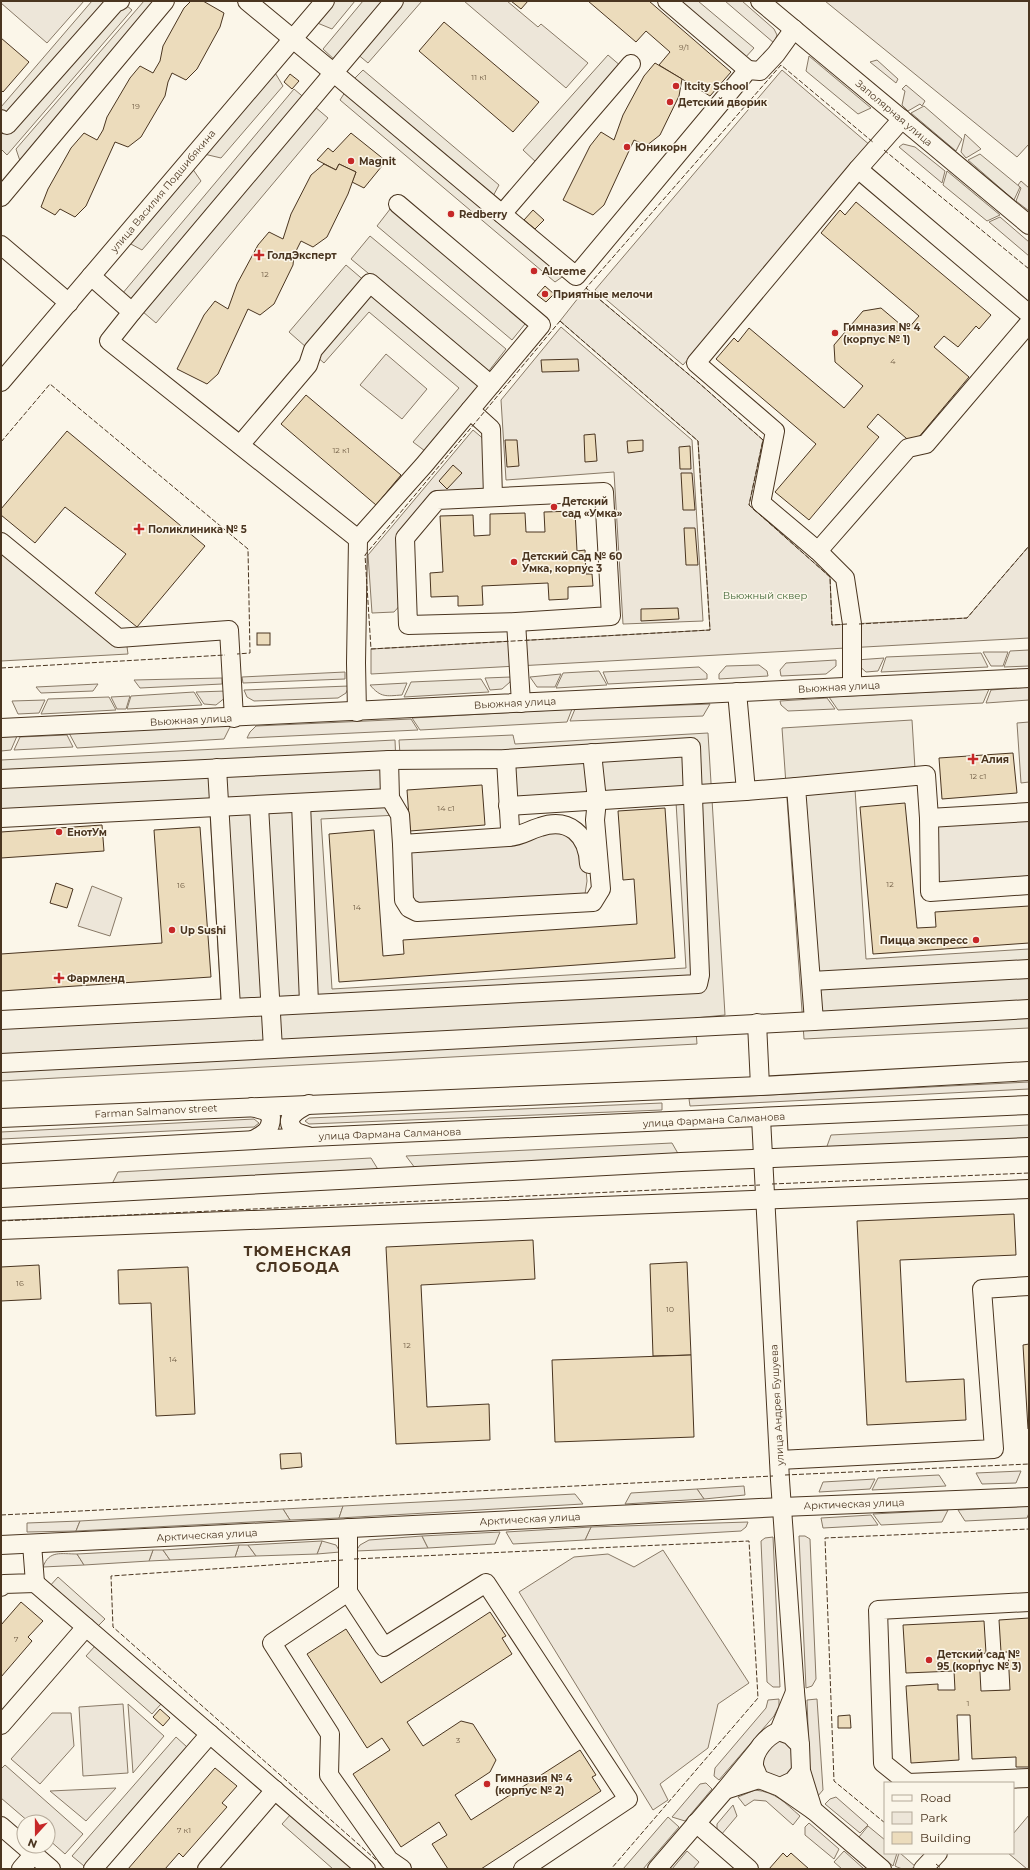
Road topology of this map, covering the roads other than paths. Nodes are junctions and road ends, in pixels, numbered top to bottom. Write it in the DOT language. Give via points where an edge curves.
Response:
graph roads {
  1 [pos="165,1"];
  2 [pos="247,1"];
  3 [pos="325,1"];
  4 [pos="394,1"];
  5 [pos="667,1"];
  6 [pos="760,1"];
  7 [pos="116,2"];
  8 [pos="794,29"];
  9 [pos="293,38"];
  10 [pos="631,64"];
  11 [pos="748,70"];
  12 [pos="334,73"];
  13 [pos="1,119"];
  14 [pos="902,119"];
  15 [pos="858,169"];
  16 [pos="1,197"];
  17 [pos="398,204"];
  18 [pos="502,214"];
  19 [pos="1029,225"];
  20 [pos="1,245"];
  21 [pos="92,276"];
  22 [pos="69,303"];
  23 [pos="132,312"];
  24 [pos="1029,314"];
  25 [pos="1029,323"];
  26 [pos="1,382"];
  27 [pos="491,385"];
  28 [pos="470,410"];
  29 [pos="240,445"];
  30 [pos="493,497"];
  31 [pos="358,539"];
  32 [pos="1,542"];
  33 [pos="818,551"];
  34 [pos="516,622"];
  35 [pos="1029,678"];
  36 [pos="852,686"];
  37 [pos="737,692"];
  38 [pos="521,703"];
  39 [pos="358,712"];
  40 [pos="234,718"];
  41 [pos="1,728"];
  42 [pos="592,753"];
  43 [pos="506,759"];
  44 [pos="389,760"];
  45 [pos="217,768"];
  46 [pos="1,778"];
  47 [pos="796,787"];
  48 [pos="746,791"];
  49 [pos="694,795"];
  50 [pos="390,798"];
  51 [pos="597,800"];
  52 [pos="301,803"];
  53 [pos="259,806"];
  54 [pos="508,806"];
  55 [pos="219,808"];
  56 [pos="1029,812"];
  57 [pos="1,818"];
  58 [pos="929,818"];
  59 [pos="508,837"];
  60 [pos="402,844"];
  61 [pos="1029,884"];
  62 [pos="582,903"];
  63 [pos="1029,968"];
  64 [pos="811,981"];
  65 [pos="309,1003"];
  66 [pos="270,1006"];
  67 [pos="232,1007"];
  68 [pos="1029,1009"];
  69 [pos="1,1020"];
  70 [pos="814,1021"];
  71 [pos="757,1023"];
  72 [pos="273,1049"];
  73 [pos="1,1063"];
  74 [pos="1029,1071"];
  75 [pos="760,1086"];
  76 [pos="310,1104"];
  77 [pos="1029,1105"];
  78 [pos="251,1106"];
  79 [pos="1,1118"];
  80 [pos="761,1118"];
  81 [pos="310,1137"];
  82 [pos="253,1140"];
  83 [pos="1029,1146"];
  84 [pos="1,1154"];
  85 [pos="764,1160"];
  86 [pos="1029,1189"];
  87 [pos="1,1198"];
  88 [pos="766,1200"];
  89 [pos="1,1230"];
  90 [pos="1029,1286"];
  91 [pos="779,1460"];
  92 [pos="1029,1498"];
  93 [pos="782,1507"];
  94 [pos="348,1528"];
  95 [pos="32,1544"];
  96 [pos="1,1545"];
  97 [pos="35,1583"];
  98 [pos="1,1587"];
  99 [pos="348,1592"];
  100 [pos="1029,1602"];
  101 [pos="86,1627"];
  102 [pos="795,1692"];
  103 [pos="1,1725"];
  104 [pos="779,1731"];
  105 [pos="210,1734"];
  106 [pos="800,1745"];
  107 [pos="757,1751"];
  108 [pos="801,1771"];
  109 [pos="759,1778"];
  110 [pos="1029,1778"];
  111 [pos="997,1781"];
  112 [pos="907,1782"];
  113 [pos="952,1782"];
  114 [pos="780,1787"];
  115 [pos="275,1790"];
  116 [pos="725,1790"];
  117 [pos="813,1810"];
  118 [pos="696,1823"];
  119 [pos="1,1826"];
  120 [pos="16,1839"];
  121 [pos="34,1854"];
  122 [pos="937,1854"];
  123 [pos="21,1869"];
  124 [pos="51,1869"];
  125 [pos="93,1869"];
  126 [pos="207,1869"];
  127 [pos="366,1869"];
  128 [pos="402,1869"];
  129 [pos="523,1869"];
  130 [pos="657,1869"];
  131 [pos="749,1869"];
  132 [pos="882,1869"];
  133 [pos="923,1869"];
  1 -- 16 [label="street"];
  2 -- 9 [label="street"];
  3 -- 9 [label="street, улица Василия Подшибякина"];
  4 -- 12 [label="street"];
  5 -- 11 [label="street"];
  6 -- 8 [label="street, Заполярная улица"];
  7 -- 13 [label="street" via="7,125"];
  8 -- 11 [label="street" via="760,71"];
  8 -- 14 [label="street, Заполярная улица"];
  9 -- 12 [label="street"];
  9 -- 21 [label="street, улица Василия Подшибякина"];
  10 -- 18 [label="street"];
  11 -- 18 [label="street" via="576,276"];
  12 -- 18 [label="street"];
  12 -- 23 [label="street"];
  14 -- 15 [label="street"];
  14 -- 19 [label="street, Заполярная улица"];
  15 -- 24 [label="street"];
  15 -- 33 [label="street" via="696,363 775,431 761,503"];
  17 -- 27 [label="street" via="541,325"];
  20 -- 22 [label="street"];
  21 -- 22 [label="street, улица Василия Подшибякина"];
  21 -- 23 [label="street"];
  22 -- 26 [label="street, улица Василия Подшибякина"];
  23 -- 29 [label="street" via="109,341"];
  25 -- 33 [label="street" via="926,444 908,448"];
  27 -- 28 [label="street"];
  27 -- 29 [label="street" via="370,284 313,350 308,365"];
  28 -- 30 [label="street" via="490,429"];
  28 -- 31 [label="street"];
  29 -- 31 [label="street"];
  30 -- 34 [label="street" via="437,500 405,538 408,626"];
  30 -- 34 [label="street" via="604,492 612,616"];
  31 -- 39 [label="street"];
  32 -- 40 [label="street" via="118,638 229,630"];
  33 -- 36 [label="street" via="845,578 852,624"];
  34 -- 38 [label="street"];
  35 -- 36 [label="street, Вьюжная улица"];
  36 -- 37 [label="street, Вьюжная улица"];
  37 -- 38 [label="street, Вьюжная улица"];
  37 -- 48 [label="street"];
  38 -- 39 [label="street, Вьюжная улица"];
  39 -- 40 [label="street, Вьюжная улица"];
  40 -- 41 [label="street, Вьюжная улица"];
  42 -- 43 [label="street"];
  42 -- 49 [label="street" via="691,747"];
  42 -- 51 [label="street"];
  43 -- 44 [label="street"];
  43 -- 54 [label="street"];
  44 -- 45 [label="street"];
  44 -- 50 [label="street"];
  45 -- 46 [label="street"];
  45 -- 55 [label="street"];
  47 -- 48 [label="street"];
  47 -- 58 [label="street" via="926,775"];
  47 -- 64 [label="street"];
  48 -- 49 [label="street"];
  49 -- 51 [label="street"];
  49 -- 65 [label="street" via="700,975 698,984"];
  50 -- 52 [label="street"];
  50 -- 60 [label="street" via="400,815"];
  51 -- 54 [label="street"];
  51 -- 62 [label="street" via="595,820 601,889 593,902"];
  52 -- 53 [label="street"];
  52 -- 65 [label="street"];
  53 -- 55 [label="street"];
  53 -- 66 [label="street"];
  54 -- 59 [label="street"];
  55 -- 57 [label="street"];
  55 -- 67 [label="street"];
  56 -- 58 [label="street"];
  58 -- 61 [label="street" via="930,892"];
  59 -- 60 [label="street"];
  59 -- 62 [label="street" via="519,836 540,826 569,826 587,844 590,889"];
  60 -- 62 [label="street" via="404,900 409,908 417,912"];
  63 -- 64 [label="street"];
  64 -- 70 [label="street"];
  65 -- 66 [label="street"];
  66 -- 67 [label="street"];
  66 -- 72 [label="street"];
  67 -- 69 [label="street"];
  68 -- 70 [label="street"];
  70 -- 71 [label="street"];
  71 -- 72 [label="street"];
  71 -- 75 [label="street"];
  72 -- 73 [label="street"];
  74 -- 75 [label="street, улица Фармана Салманова"];
  75 -- 76 [label="street, улица Фармана Салманова"];
  76 -- 78 [label="street, Farman Salmanov street"];
  76 -- 81 [label="street, улица Фармана Салманова" via="296,1110 291,1116 291,1125 296,1132"];
  77 -- 80 [label="street, улица Фармана Салманова"];
  78 -- 79 [label="street, Farman Salmanov street"];
  78 -- 82 [label="street" via="266,1111 271,1117 271,1126 267,1133"];
  80 -- 81 [label="street, улица Фармана Салманова"];
  80 -- 85 [label="street, улица Андрея Бушуева"];
  81 -- 82 [label="street"];
  82 -- 84 [label="street"];
  83 -- 85 [label="street"];
  85 -- 87 [label="street" via="681,1162"];
  85 -- 88 [label="street, улица Андрея Бушуева"];
  86 -- 88 [label="street"];
  88 -- 89 [label="street"];
  88 -- 91 [label="street, улица Андрея Бушуева"];
  90 -- 91 [label="street" via="982,1289 994,1449"];
  91 -- 93 [label="street, улица Андрея Бушуева"];
  92 -- 93 [label="street, Арктическая улица"];
  93 -- 94 [label="street, Арктическая улица"];
  93 -- 102 [label="street, улица Андрея Бушуева"];
  94 -- 95 [label="street, Арктическая улица"];
  94 -- 99 [label="street"];
  95 -- 96 [label="street, Арктическая улица"];
  95 -- 97 [label="street"];
  97 -- 98 [label="street" via="4,1584"];
  97 -- 101 [label="street"];
  99 -- 128 [label="street" via="272,1644 330,1734 329,1775 389,1860"];
  99 -- 129 [label="street" via="384,1647 486,1583 628,1799"];
  100 -- 112 [label="street" via="878,1610 883,1763"];
  101 -- 103 [label="street"];
  101 -- 105 [label="street"];
  102 -- 104 [label="street"];
  102 -- 106 [label="street, улица Андрея Бушуева"];
  104 -- 106 [label="street" via="790,1735"];
  104 -- 107 [label="street" via="771,1734"];
  105 -- 115 [label="street"];
  105 -- 125 [label="street"];
  106 -- 108 [label="street"];
  107 -- 109 [label="street" via="754,1767"];
  107 -- 116 [label="street"];
  108 -- 114 [label="street" via="792,1781"];
  108 -- 117 [label="street"];
  109 -- 114 [label="street"];
  109 -- 116 [label="street"];
  110 -- 111 [label="street"];
  111 -- 113 [label="street"];
  114 -- 117 [label="street"];
  115 -- 126 [label="street"];
  115 -- 127 [label="street"];
  116 -- 118 [label="street"];
  117 -- 132 [label="street"];
  118 -- 130 [label="street"];
  118 -- 131 [label="street"];
  119 -- 120 [label="street"];
  121 -- 123 [label="street"];
  121 -- 124 [label="street"];
  122 -- 133 [label="street"];
}
